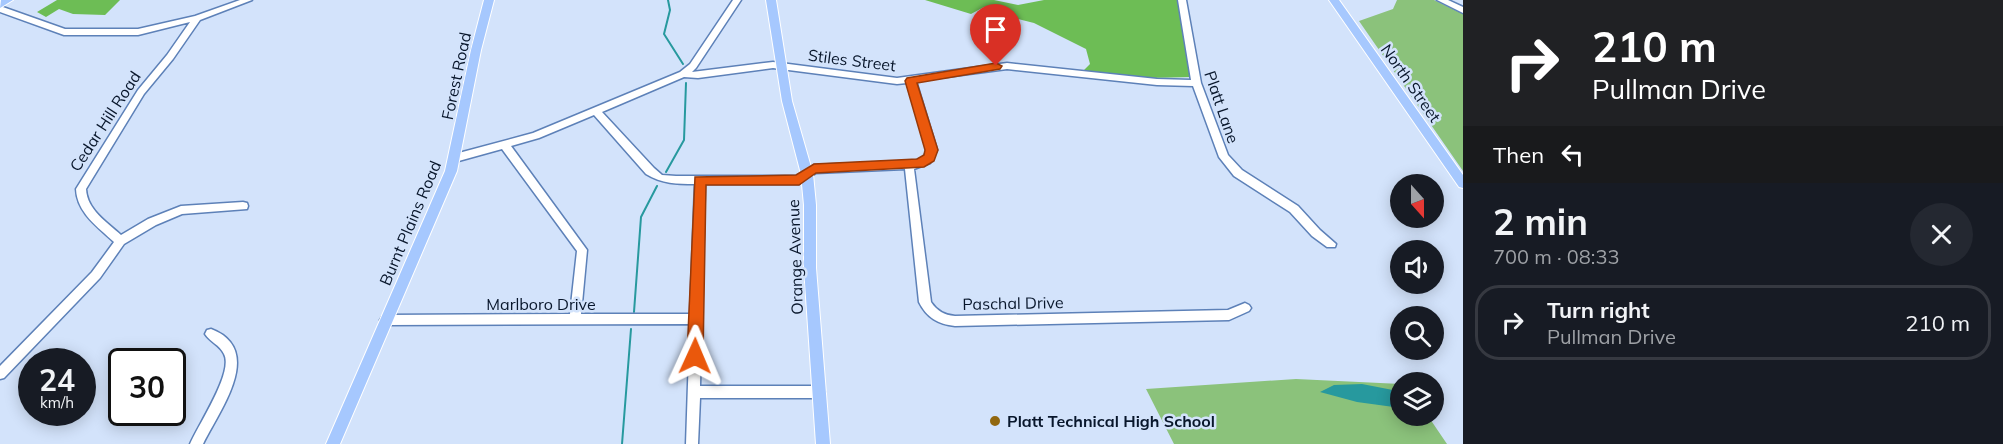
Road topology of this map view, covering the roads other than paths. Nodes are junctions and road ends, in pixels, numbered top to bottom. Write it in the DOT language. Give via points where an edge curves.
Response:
graph roads {
  1 [pos="8,0"];
  2 [pos="248,0"];
  3 [pos="489,0"];
  4 [pos="737,0"];
  5 [pos="771,0"];
  6 [pos="1182,0"];
  7 [pos="1334,0"];
  8 [pos="1441,0"];
  9 [pos="0,7"];
  10 [pos="1463,10"];
  11 [pos="197,18"];
  12 [pos="781,66"];
  13 [pos="683,74"];
  14 [pos="911,81"];
  15 [pos="1196,83"];
  16 [pos="595,110"];
  17 [pos="505,146"];
  18 [pos="455,158"];
  19 [pos="909,165"];
  20 [pos="807,174"];
  21 [pos="700,180"];
  22 [pos="1463,184"];
  23 [pos="243,206"];
  24 [pos="120,241"];
  25 [pos="1331,244"];
  26 [pos="1245,308"];
  27 [pos="696,319"];
  28 [pos="386,320"];
  29 [pos="575,320"];
  30 [pos="211,334"];
  31 [pos="0,374"];
  32 [pos="694,392"];
  33 [pos="819,392"];
  34 [pos="196,444"];
  35 [pos="333,444"];
  36 [pos="692,444"];
  37 [pos="823,444"];
  1 -- 9 [label="main road"];
  2 -- 11 [label="street"];
  3 -- 18 [label="main road, Forest Road"];
  4 -- 13 [label="street, Burnt Plains Road" via="693,66"];
  5 -- 12 [label="main road, Orange Avenue"];
  6 -- 15 [label="street, Platt Lane"];
  7 -- 22 [label="main road, North Street"];
  8 -- 10 [label="street"];
  9 -- 11 [label="street" via="63,32 138,32"];
  11 -- 24 [label="street, Cedar Hill Road" via="141,92 81,189 87,208"];
  12 -- 13 [label="street, Stiles Street"];
  12 -- 14 [label="street, Stiles Street"];
  12 -- 20 [label="main road, Orange Avenue" via="790,117"];
  13 -- 16 [label="street, Burnt Plains Road"];
  14 -- 15 [label="street, Stiles Street" via="1007,66"];
  14 -- 19 [label="street" via="932,152 927,160"];
  15 -- 25 [label="street, Platt Lane" via="1228,163 1289,205"];
  16 -- 17 [label="street, Burnt Plains Road"];
  16 -- 21 [label="street" via="656,175 670,180"];
  17 -- 18 [label="street, Burnt Plains Road"];
  17 -- 29 [label="street" via="582,250"];
  18 -- 28 [label="main road, Burnt Plains Road"];
  19 -- 20 [label="street" via="814,169"];
  19 -- 26 [label="street, Paschal Drive" via="925,304 940,318 955,321 1229,315"];
  20 -- 21 [label="street" via="799,180"];
  20 -- 33 [label="main road, Orange Avenue"];
  21 -- 27 [label="street"];
  23 -- 24 [label="street" via="182,210"];
  24 -- 31 [label="street" via="96,275"];
  27 -- 29 [label="street, Marlboro Drive"];
  27 -- 32 [label="street"];
  28 -- 29 [label="street, Marlboro Drive"];
  28 -- 35 [label="main road, Burnt Plains Road"];
  30 -- 34 [label="street" via="226,346 232,360 229,376"];
  32 -- 33 [label="street"];
  32 -- 36 [label="street"];
  33 -- 37 [label="main road, Orange Avenue"];
}
